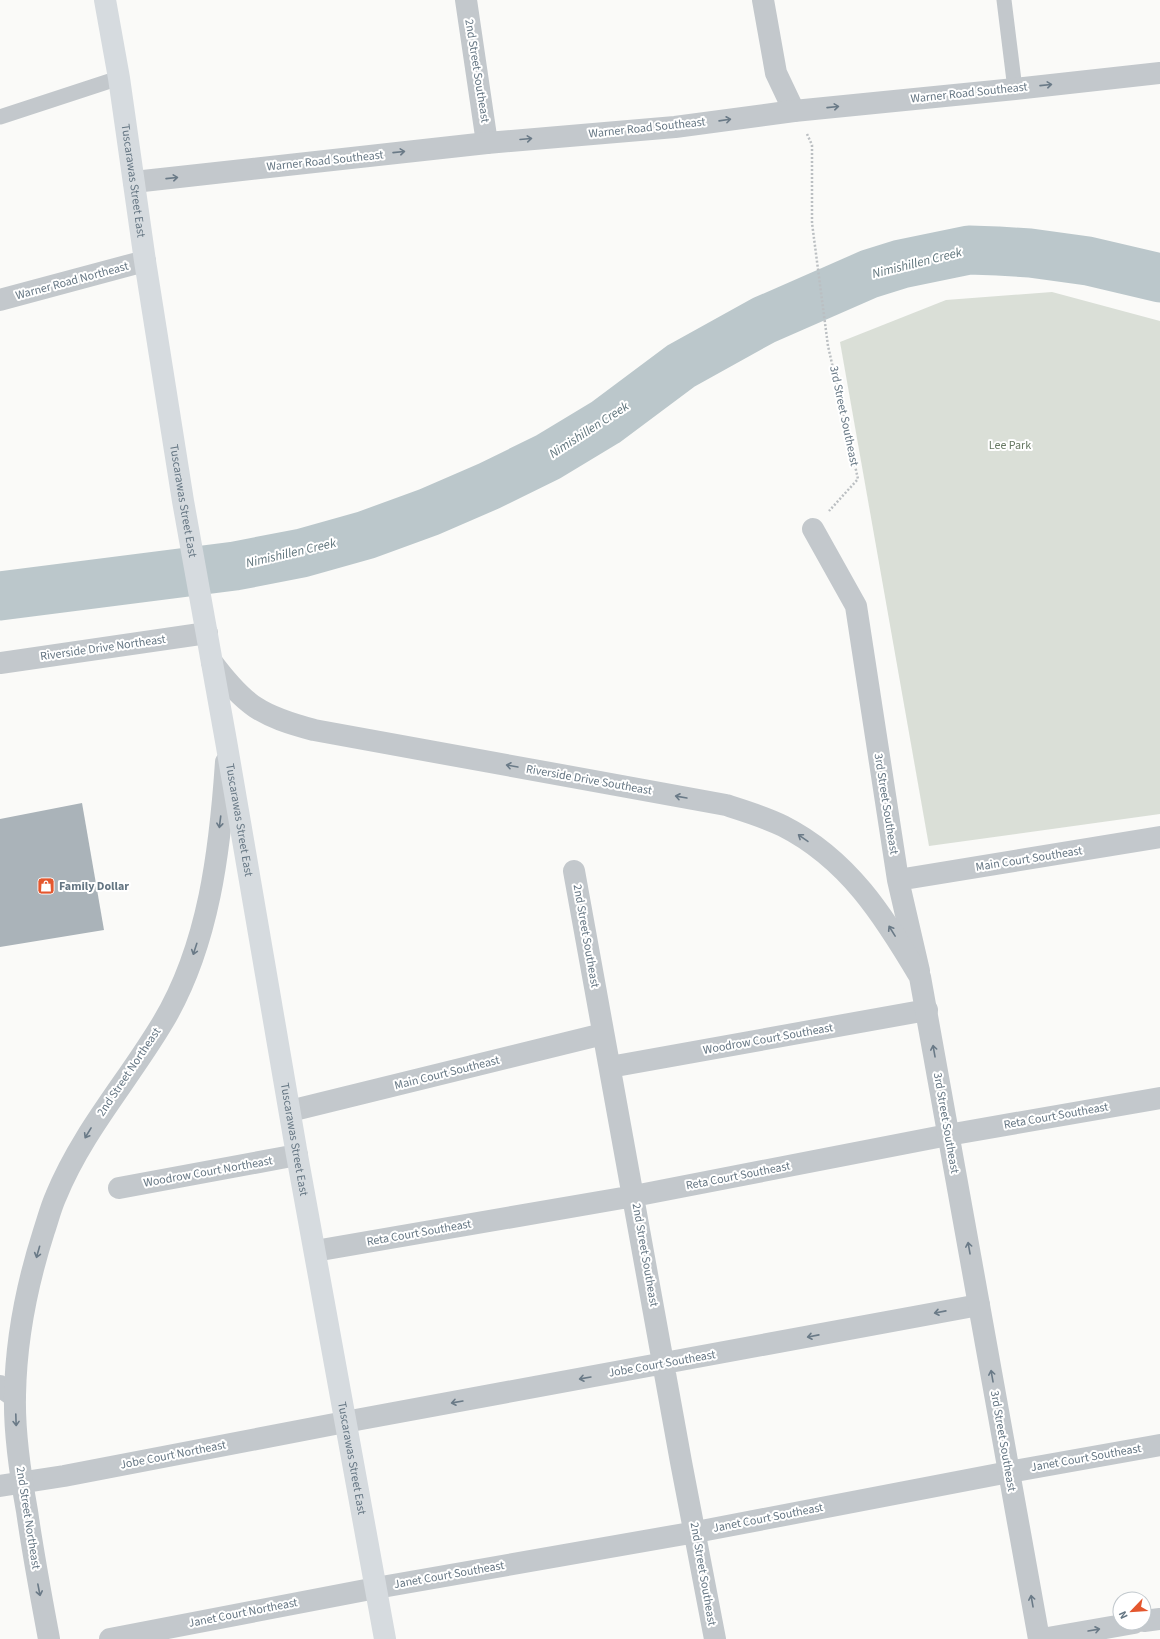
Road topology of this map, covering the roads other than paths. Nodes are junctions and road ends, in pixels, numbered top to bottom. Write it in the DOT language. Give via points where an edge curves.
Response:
graph roads {
  1 [pos="105,0"];
  2 [pos="466,0"];
  3 [pos="763,0"];
  4 [pos="1004,0"];
  5 [pos="1160,73"];
  6 [pos="118,78"];
  7 [pos="1015,89"];
  8 [pos="794,110"];
  9 [pos="0,117"];
  10 [pos="487,143"];
  11 [pos="134,182"];
  12 [pos="145,261"];
  13 [pos="0,300"];
  14 [pos="813,529"];
  15 [pos="207,633"];
  16 [pos="212,662"];
  17 [pos="0,663"];
  18 [pos="226,741"];
  19 [pos="1160,837"];
  20 [pos="574,871"];
  21 [pos="898,880"];
  22 [pos="920,976"];
  23 [pos="927,1010"];
  24 [pos="603,1034"];
  25 [pos="610,1067"];
  26 [pos="1160,1098"];
  27 [pos="290,1111"];
  28 [pos="948,1135"];
  29 [pos="297,1155"];
  30 [pos="119,1188"];
  31 [pos="634,1196"];
  32 [pos="315,1251"];
  33 [pos="979,1305"];
  34 [pos="665,1364"];
  35 [pos="7,1391"];
  36 [pos="345,1422"];
  37 [pos="1160,1445"];
  38 [pos="1009,1472"];
  39 [pos="22,1482"];
  40 [pos="0,1486"];
  41 [pos="696,1532"];
  42 [pos="376,1588"];
  43 [pos="1112,1627"];
  44 [pos="49,1639"];
  45 [pos="110,1639"];
  46 [pos="385,1639"];
  47 [pos="715,1639"];
  48 [pos="1040,1639"];
  1 -- 6 [label="main road, Tuscarawas Street East"];
  2 -- 10 [label="street, 2nd Street Southeast"];
  3 -- 8 [label="street" via="776,73"];
  4 -- 7 [label="lane"];
  7 -- 5 [label="street, Warner Road Southeast, one-way"];
  6 -- 9 [label="lane"];
  6 -- 11 [label="main road, Tuscarawas Street East"];
  8 -- 7 [label="street, Warner Road Southeast, one-way"];
  10 -- 8 [label="street, Warner Road Southeast, one-way" via="675,127"];
  11 -- 10 [label="street, Warner Road Southeast, one-way"];
  11 -- 12 [label="main road, Tuscarawas Street East"];
  12 -- 13 [label="street, Warner Road Northeast"];
  12 -- 15 [label="main road, Tuscarawas Street East"];
  14 -- 21 [label="street, 3rd Street Southeast" via="856,606"];
  15 -- 16 [label="main road, Tuscarawas Street East"];
  15 -- 17 [label="street, Riverside Drive Northeast"];
  16 -- 18 [label="main road, Tuscarawas Street East"];
  22 -- 16 [label="street, Riverside Drive Southeast, one-way" via="878,910 848,874 799,835 764,817 726,805 294,725 265,714 248,703 233,689"];
  18 -- 27 [label="main road, Tuscarawas Street East"];
  18 -- 35 [label="street, 2nd Street Northeast, one-way" via="217,850 208,903 195,948 178,993 164,1020 90,1130 69,1166 55,1198 25,1302"];
  19 -- 21 [label="street, Main Court Southeast"];
  20 -- 24 [label="street, 2nd Street Southeast"];
  21 -- 22 [label="street, 3rd Street Southeast"];
  22 -- 23 [label="street, 3rd Street Southeast"];
  23 -- 25 [label="street, Woodrow Court Southeast"];
  28 -- 23 [label="street, 3rd Street Southeast, one-way"];
  24 -- 25 [label="street, 2nd Street Southeast"];
  24 -- 27 [label="street, Main Court Southeast"];
  25 -- 31 [label="street, 2nd Street Southeast"];
  26 -- 28 [label="street, Reta Court Southeast"];
  27 -- 29 [label="main road, Tuscarawas Street East"];
  28 -- 31 [label="street, Reta Court Southeast"];
  33 -- 28 [label="street, 3rd Street Southeast, one-way"];
  29 -- 30 [label="street, Woodrow Court Northeast"];
  29 -- 32 [label="main road, Tuscarawas Street East"];
  31 -- 32 [label="street, Reta Court Southeast"];
  31 -- 34 [label="street, 2nd Street Southeast"];
  32 -- 36 [label="main road, Tuscarawas Street East"];
  33 -- 34 [label="street, Jobe Court Southeast, one-way"];
  38 -- 33 [label="street, 3rd Street Southeast, one-way"];
  34 -- 36 [label="street, Jobe Court Southeast, one-way"];
  34 -- 41 [label="street, 2nd Street Southeast" via="681,1462"];
  35 -- 39 [label="street, 2nd Street Northeast, one-way"];
  36 -- 39 [label="street, Jobe Court Northeast"];
  36 -- 42 [label="main road, Tuscarawas Street East"];
  37 -- 38 [label="street, Janet Court Southeast"];
  38 -- 41 [label="street, Janet Court Southeast"];
  48 -- 38 [label="street, 3rd Street Southeast, one-way"];
  39 -- 40 [label="street, Jobe Court Northeast"];
  39 -- 44 [label="street, 2nd Street Northeast, one-way"];
  41 -- 42 [label="street, Janet Court Southeast"];
  41 -- 47 [label="street, 2nd Street Southeast"];
  42 -- 45 [label="street, Janet Court Northeast"];
  42 -- 46 [label="main road, Tuscarawas Street East"];
  48 -- 43 [label="street, one-way"];
}
